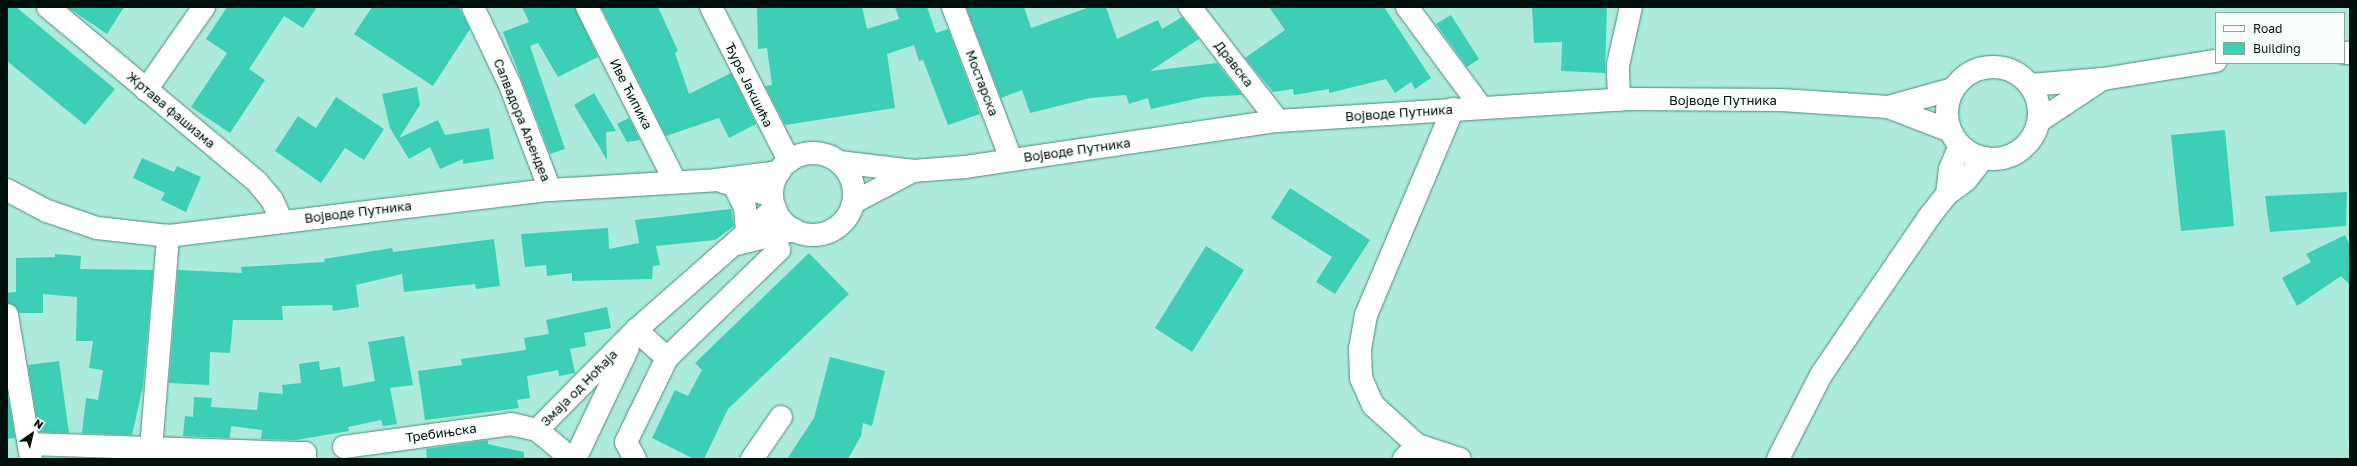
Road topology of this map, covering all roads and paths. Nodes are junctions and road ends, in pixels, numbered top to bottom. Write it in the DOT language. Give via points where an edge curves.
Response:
graph roads {
  1 [pos="48,7"];
  2 [pos="204,7"];
  3 [pos="473,7"];
  4 [pos="587,7"];
  5 [pos="711,7"];
  6 [pos="953,7"];
  7 [pos="1190,7"];
  8 [pos="1407,7"];
  9 [pos="1631,7"];
  10 [pos="2215,61"];
  11 [pos="2103,79"];
  12 [pos="2030,85"];
  13 [pos="1953,89"];
  14 [pos="146,90"];
  15 [pos="1619,100"];
  16 [pos="1481,107"];
  17 [pos="1888,107"];
  18 [pos="1453,109"];
  19 [pos="1278,121"];
  20 [pos="2038,121"];
  21 [pos="1955,138"];
  22 [pos="1983,158"];
  23 [pos="1011,159"];
  24 [pos="839,162"];
  25 [pos="784,166"];
  26 [pos="913,171"];
  27 [pos="675,181"];
  28 [pos="725,183"];
  29 [pos="7,190"];
  30 [pos="550,190"];
  31 [pos="1947,194"];
  32 [pos="773,202"];
  33 [pos="854,202"];
  34 [pos="282,221"];
  35 [pos="794,230"];
  36 [pos="168,236"];
  37 [pos="742,239"];
  38 [pos="779,250"];
  39 [pos="7,315"];
  40 [pos="636,330"];
  41 [pos="668,358"];
  42 [pos="781,417"];
  43 [pos="537,430"];
  44 [pos="344,447"];
  45 [pos="151,449"];
  46 [pos="30,451"];
  47 [pos="1410,452"];
  48 [pos="305,456"];
  49 [pos="573,459"];
  50 [pos="635,459"];
  51 [pos="752,459"];
  52 [pos="1460,459"];
  53 [pos="1778,459"];
  1 -- 14 [label="street, Жртава фашизма"];
  2 -- 14 [label="street"];
  3 -- 30 [label="street, Салвадора Аљендеа" via="510,84"];
  4 -- 27 [label="street, Иве Ћипика"];
  5 -- 25 [label="street, Ђуре Јакшића"];
  6 -- 23 [label="street, Мостарска"];
  7 -- 19 [label="street, Дравска"];
  8 -- 16 [label="street"];
  9 -- 15 [label="street" via="1618,65"];
  10 -- 11 [label="street"];
  11 -- 12 [label="street"];
  11 -- 20 [label="street"];
  12 -- 13 [label="street, Војводе Путника" via="2012,71 1990,67 1969,73"];
  12 -- 20 [label="street, Војводе Путника" via="2038,102"];
  13 -- 17 [label="street, Војводе Путника"];
  13 -- 21 [label="street" via="1947,117"];
  14 -- 34 [label="street, Жртава фашизма" via="257,182 272,200"];
  15 -- 16 [label="street, Војводе Путника"];
  15 -- 17 [label="street, Војводе Путника" via="1781,100"];
  16 -- 18 [label="street, Војводе Путника"];
  17 -- 21 [label="street, Војводе Путника"];
  18 -- 19 [label="street, Војводе Путника"];
  18 -- 47 [label="street" via="1366,315 1360,350 1361,378 1373,405"];
  19 -- 23 [label="street, Војводе Путника"];
  20 -- 22 [label="street, Војводе Путника" via="2032,138 2018,151 2001,158"];
  21 -- 22 [label="street, Војводе Путника"];
  21 -- 31 [label="street"];
  22 -- 31 [label="street" via="1966,180"];
  23 -- 26 [label="street, Војводе Путника"];
  24 -- 25 [label="street, Војводе Путника" via="814,153"];
  24 -- 26 [label="street, Војводе Путника"];
  24 -- 33 [label="street" via="854,187"];
  25 -- 28 [label="street, Војводе Путника"];
  25 -- 32 [label="street"];
  26 -- 33 [label="street, Војводе Путника"];
  27 -- 28 [label="street, Војводе Путника"];
  27 -- 30 [label="street, Војводе Путника"];
  28 -- 32 [label="street, Војводе Путника"];
  28 -- 37 [label="street" via="745,208"];
  29 -- 36 [label="street, Војводе Путника" via="47,210 97,228"];
  30 -- 34 [label="street, Војводе Путника"];
  31 -- 53 [label="street" via="1821,375"];
  32 -- 35 [label="street"];
  32 -- 37 [label="street, Змаја од Ноћаја"];
  33 -- 35 [label="street" via="849,214 831,231 812,235"];
  34 -- 36 [label="street, Војводе Путника"];
  35 -- 37 [label="street, Змаја од Ноћаја"];
  36 -- 45 [label="street"];
  37 -- 40 [label="street, Змаја од Ноћаја"];
  38 -- 41 [label="street"];
  39 -- 46 [label="street"];
  40 -- 41 [label="street"];
  40 -- 43 [label="street, Змаја од Ноћаја"];
  40 -- 49 [label="street, Змаја од Ноћаја"];
  41 -- 50 [label="street" via="626,442 630,455"];
  42 -- 51 [label="street"];
  43 -- 44 [label="street, Требињска" via="519,424 499,424"];
  43 -- 49 [label="street, Змаја од Ноћаја"];
  45 -- 46 [label="street"];
  45 -- 48 [label="street"];
  47 -- 52 [label="street"];
}
